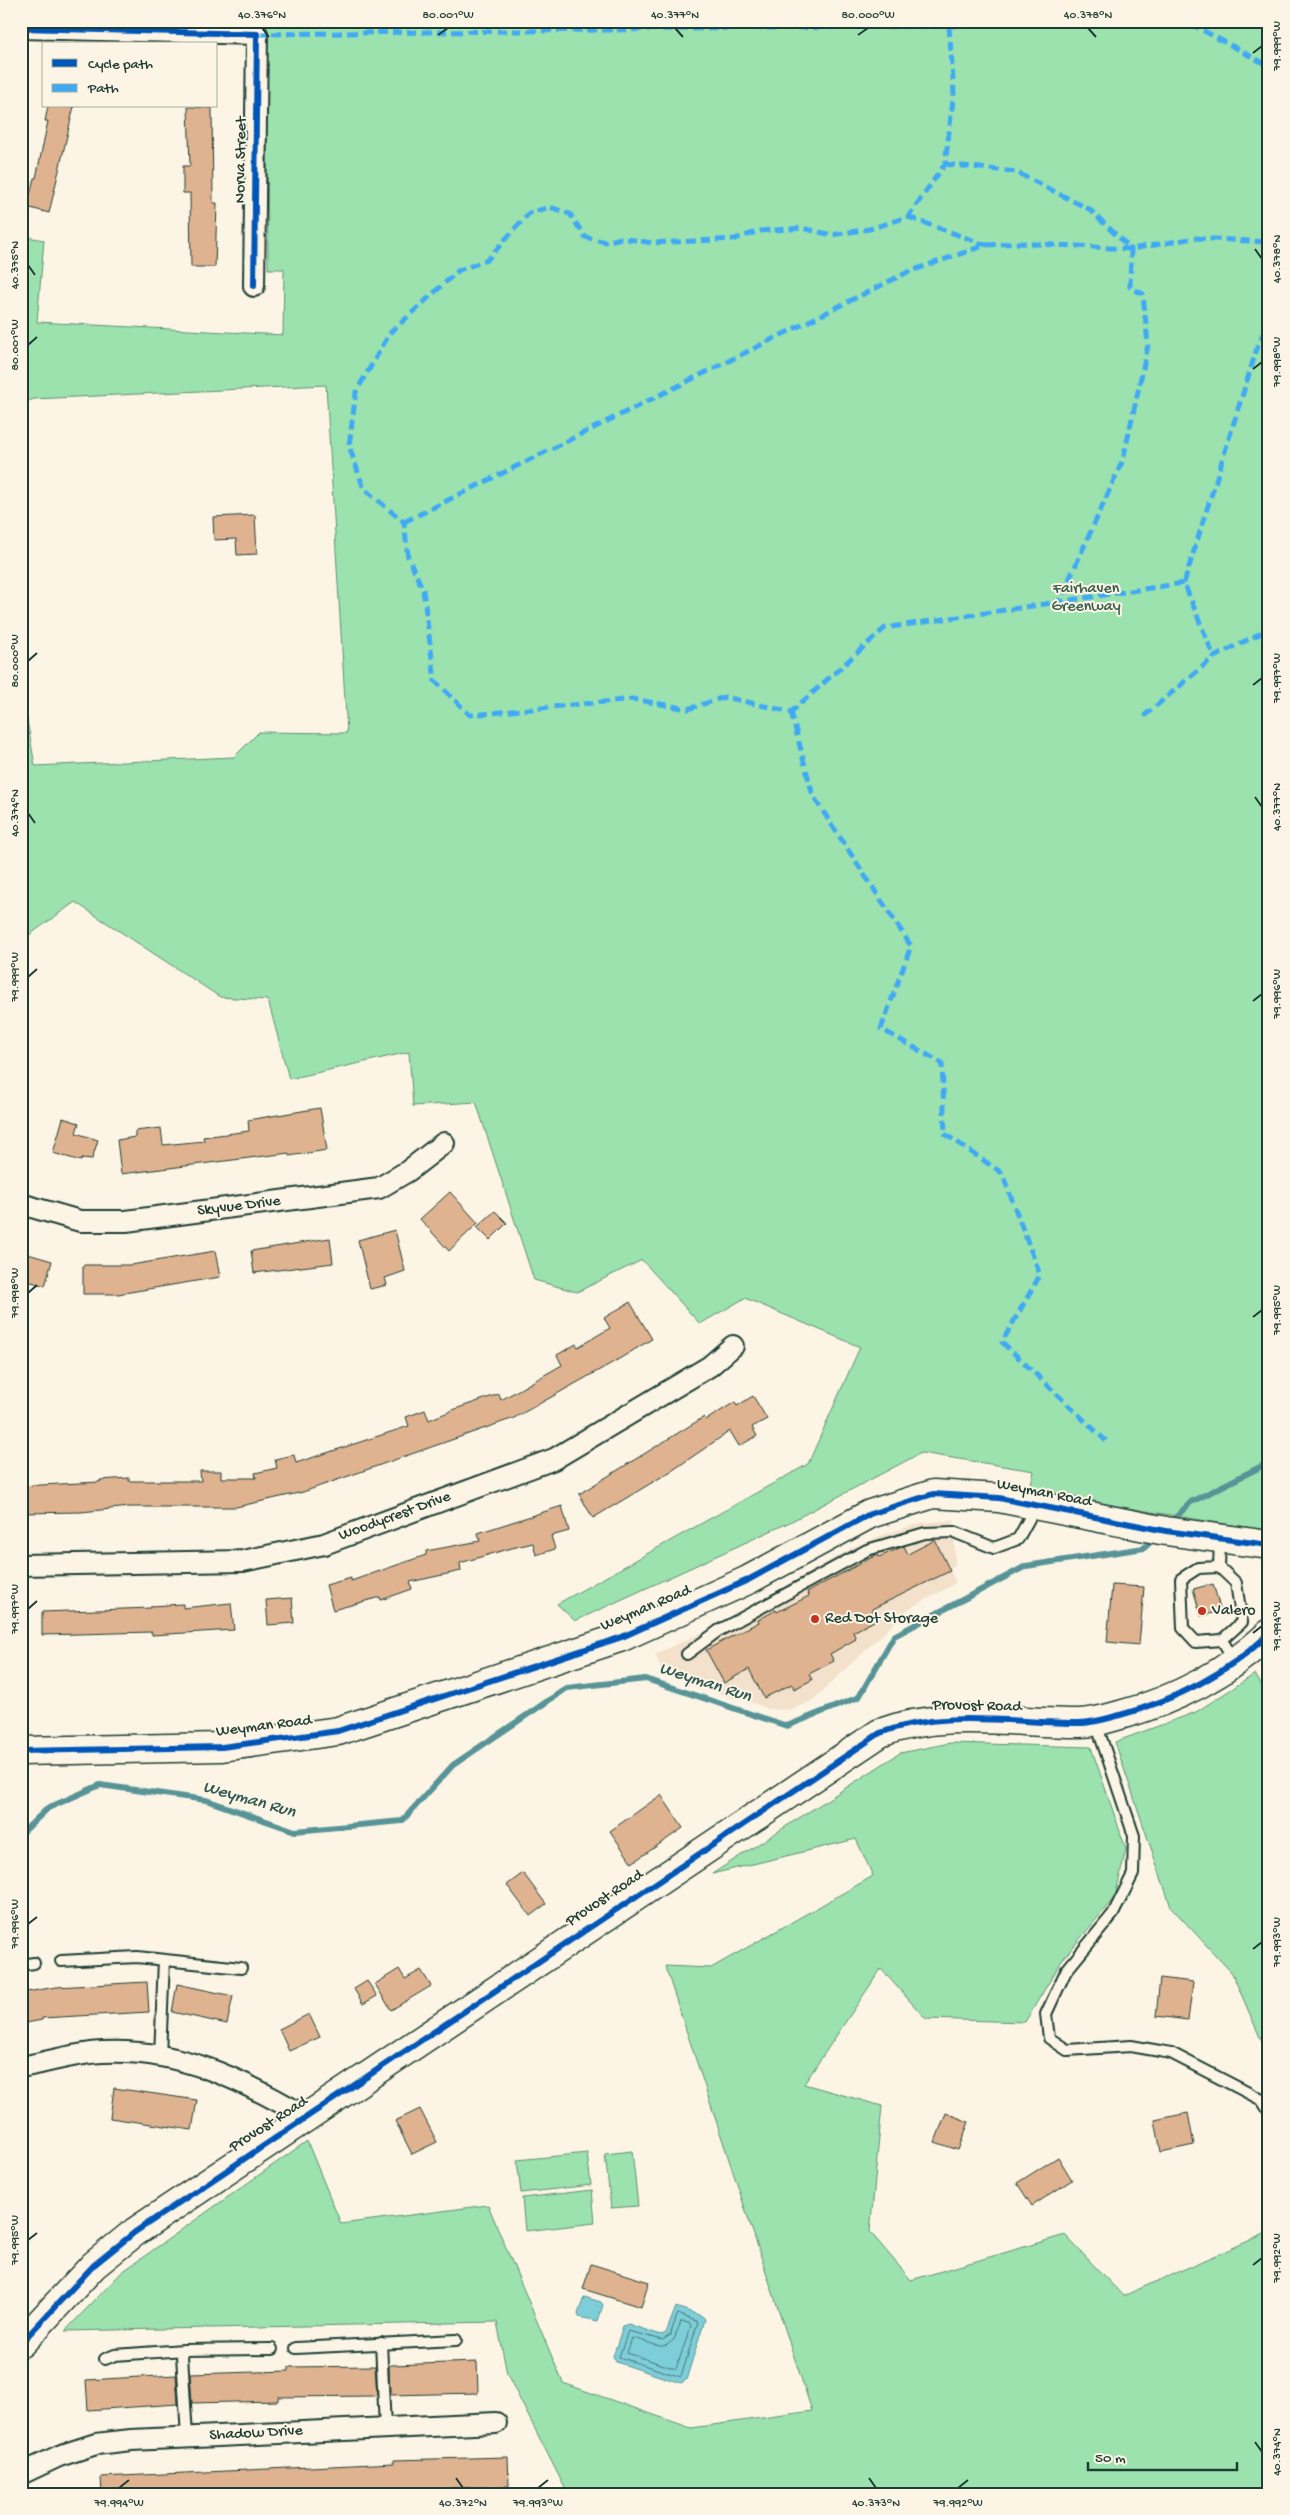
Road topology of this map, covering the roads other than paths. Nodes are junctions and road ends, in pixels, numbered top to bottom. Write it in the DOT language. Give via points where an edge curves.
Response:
graph roads {
  1 [pos="21,28"];
  2 [pos="254,286"];
  3 [pos="444,1143"];
  4 [pos="21,1204"];
  5 [pos="733,1346"];
  6 [pos="1037,1505"];
  7 [pos="1217,1539"];
  8 [pos="1269,1545"];
  9 [pos="21,1565"];
  10 [pos="1219,1566"];
  11 [pos="1269,1634"];
  12 [pos="1228,1651"];
  13 [pos="686,1654"];
  14 [pos="1095,1722"];
  15 [pos="21,1750"];
  16 [pos="61,1960"];
  17 [pos="164,1960"];
  18 [pos="34,1963"];
  19 [pos="21,1965"];
  20 [pos="241,1968"];
  21 [pos="160,2056"];
  22 [pos="21,2067"];
  23 [pos="1267,2108"];
  24 [pos="306,2117"];
  25 [pos="456,2340"];
  26 [pos="21,2343"];
  27 [pos="381,2343"];
  28 [pos="296,2348"];
  29 [pos="272,2349"];
  30 [pos="184,2350"];
  31 [pos="106,2359"];
  32 [pos="496,2423"];
  33 [pos="385,2428"];
  34 [pos="187,2437"];
  35 [pos="21,2474"];
  1 -- 2 [label="street, Norva Street" via="257,34"];
  3 -- 4 [label="street, Skyvue Drive" via="380,1188 126,1221 80,1221"];
  5 -- 9 [label="street, Woodycrest Drive" via="710,1366 554,1459 324,1544 243,1561"];
  6 -- 7 [label="street, Weyman Road"];
  6 -- 13 [label="lane" via="1018,1539 994,1548 954,1532 926,1532 867,1550 718,1631"];
  6 -- 15 [label="street, Weyman Road" via="999,1498 933,1494 870,1514 748,1580 622,1637 338,1731 222,1747"];
  7 -- 8 [label="street, Weyman Road"];
  7 -- 10 [label="lane"];
  10 -- 12 [label="lane" via="1236,1584 1242,1622"];
  10 -- 12 [label="lane" via="1198,1568 1181,1579 1183,1628 1196,1642"];
  11 -- 12 [label="street, Provost Road"];
  12 -- 14 [label="street, Provost Road" via="1195,1687 1148,1707"];
  14 -- 23 [label="lane" via="1134,1836 1134,1874 1113,1914 1066,1971 1046,2014 1049,2038 1067,2050 1131,2046 1172,2053 1262,2100"];
  14 -- 24 [label="street, Provost Road" via="934,1719 903,1724 880,1733"];
  16 -- 17 [label="lane" via="137,1957"];
  17 -- 20 [label="lane"];
  17 -- 21 [label="lane"];
  18 -- 19 [label="lane"];
  21 -- 22 [label="street" via="139,2052 102,2052"];
  21 -- 24 [label="street" via="224,2073 261,2090"];
  24 -- 26 [label="street, Provost Road" via="135,2232 94,2265"];
  25 -- 27 [label="lane"];
  27 -- 28 [label="lane"];
  27 -- 33 [label="lane"];
  29 -- 30 [label="lane"];
  30 -- 31 [label="lane" via="115,2355"];
  30 -- 34 [label="lane"];
  32 -- 33 [label="street, Shadow Drive"];
  33 -- 34 [label="street, Shadow Drive"];
  34 -- 35 [label="street, Shadow Drive" via="96,2444 59,2456"];
}
